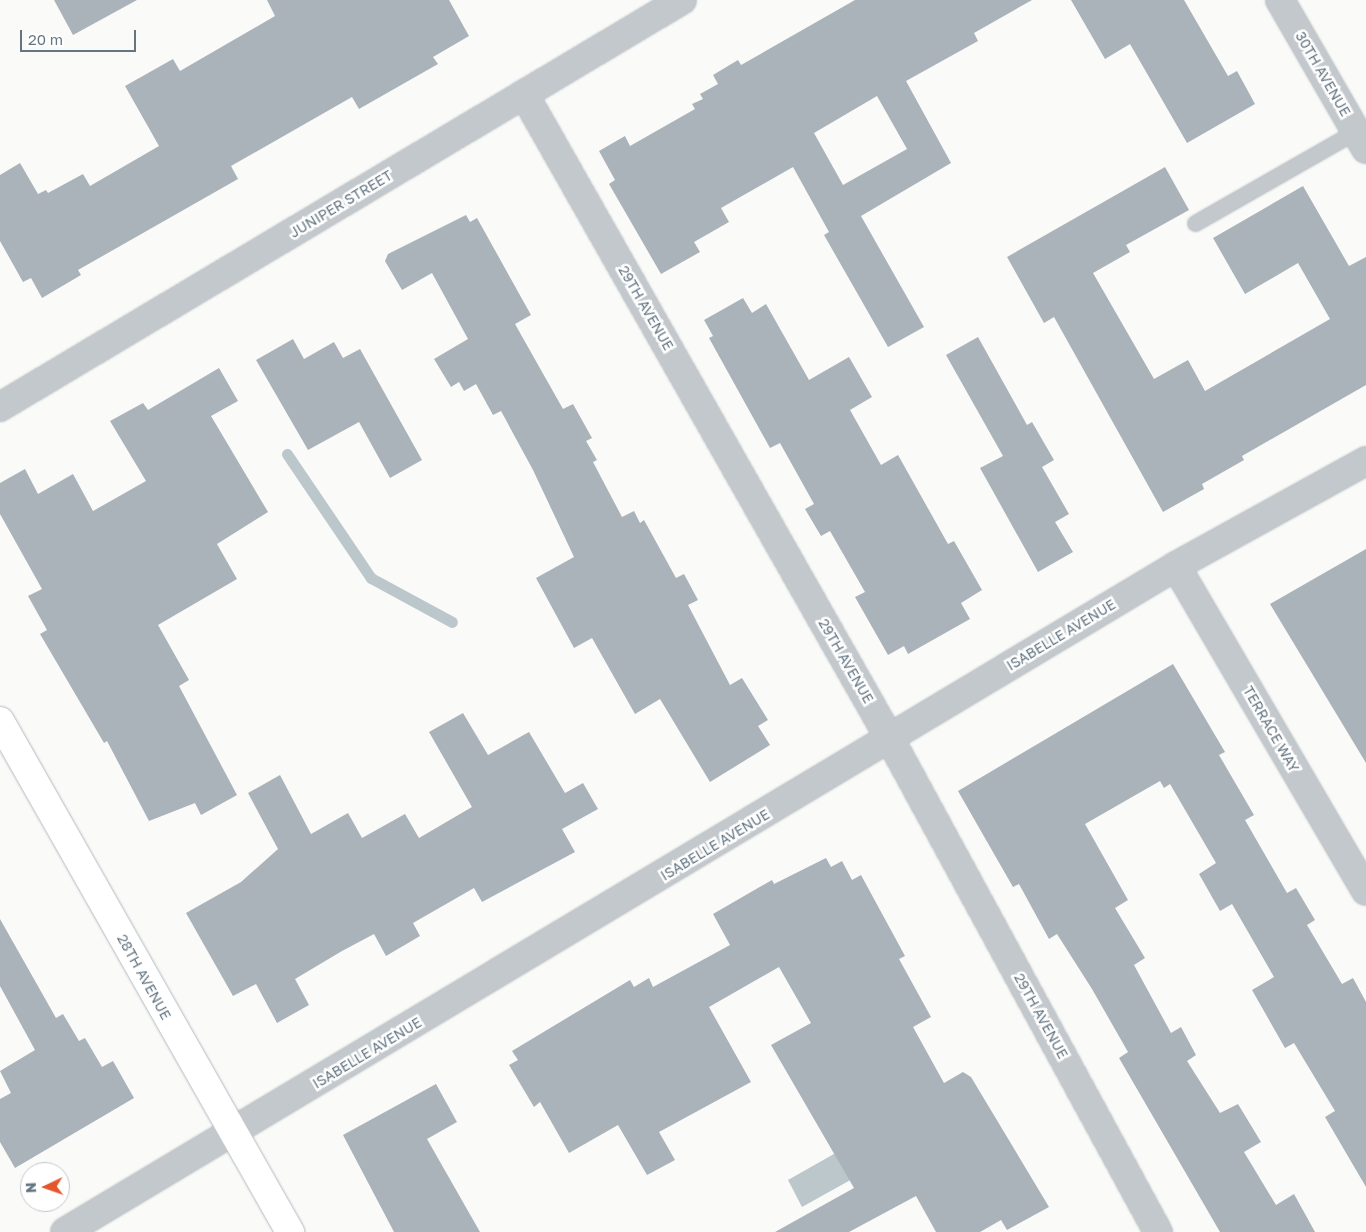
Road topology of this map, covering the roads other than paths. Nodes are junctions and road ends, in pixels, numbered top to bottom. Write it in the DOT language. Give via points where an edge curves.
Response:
graph roads {
  1 [pos="682,0"];
  2 [pos="1280,0"];
  3 [pos="524,94"];
  4 [pos="1361,140"];
  5 [pos="1195,223"];
  6 [pos="0,407"];
  7 [pos="1366,462"];
  8 [pos="1176,566"];
  9 [pos="0,720"];
  10 [pos="890,739"];
  11 [pos="1366,891"];
  12 [pos="233,1134"];
  13 [pos="1153,1230"];
  14 [pos="65,1232"];
  15 [pos="290,1232"];
  1 -- 3 [label="street, JUNIPER STREET"];
  2 -- 4 [label="street, 30TH AVENUE"];
  3 -- 6 [label="street, JUNIPER STREET"];
  3 -- 10 [label="street, 29TH AVENUE"];
  4 -- 5 [label="lane"];
  7 -- 8 [label="street, ISABELLE AVENUE"];
  8 -- 10 [label="street, ISABELLE AVENUE"];
  8 -- 11 [label="street, TERRACE WAY"];
  9 -- 12 [label="street, 28TH AVENUE"];
  10 -- 12 [label="street, ISABELLE AVENUE"];
  10 -- 13 [label="street, 29TH AVENUE"];
  12 -- 14 [label="street, ISABELLE AVENUE"];
  12 -- 15 [label="street, 28TH AVENUE"];
}
